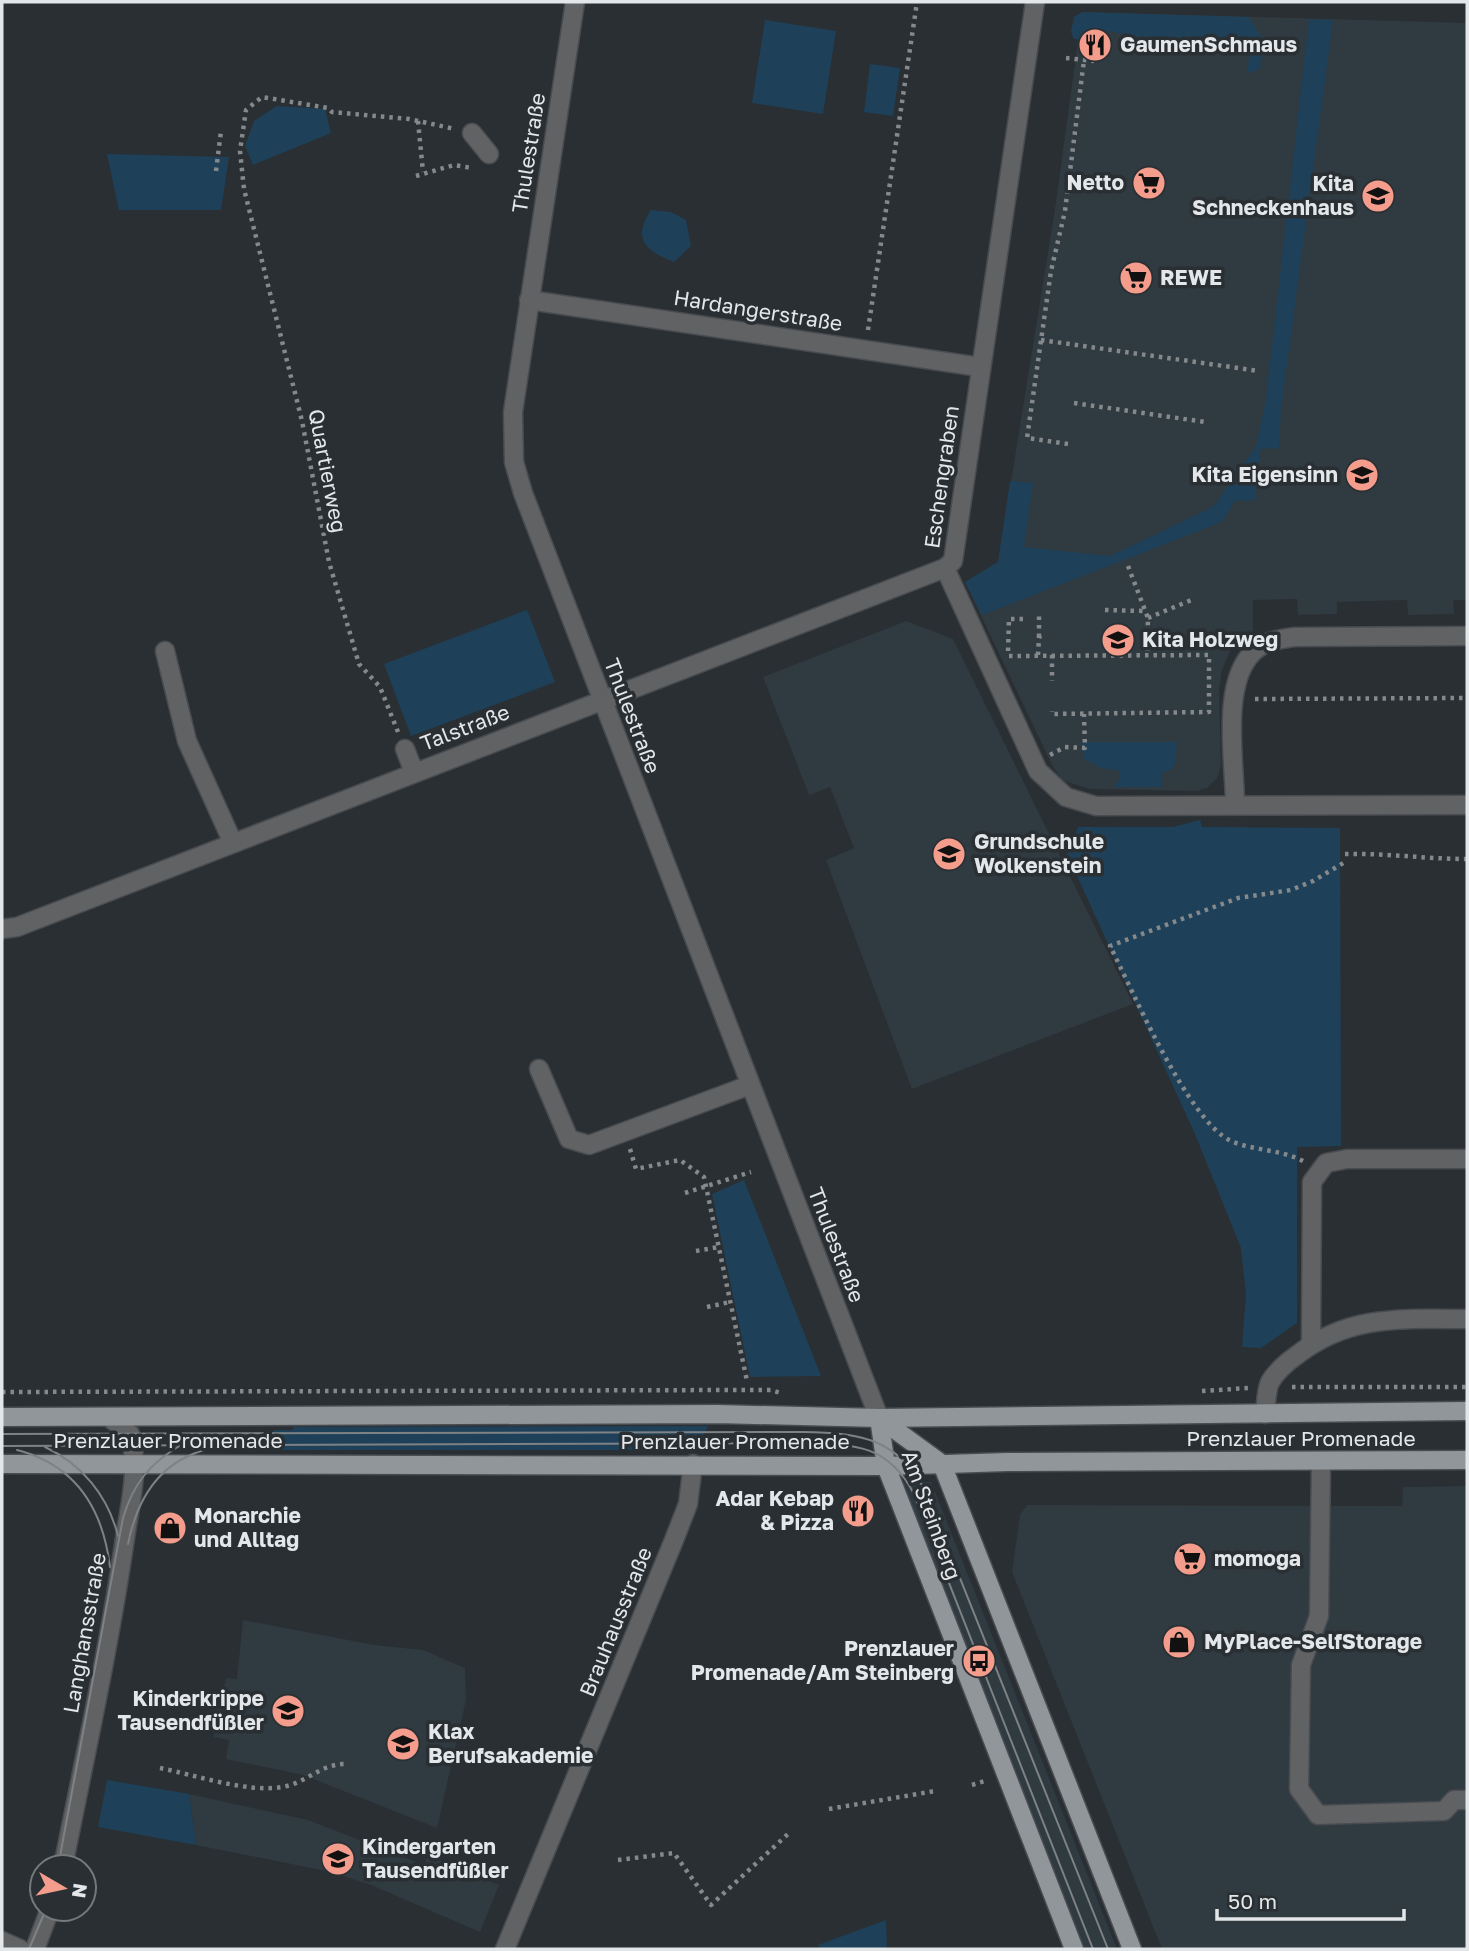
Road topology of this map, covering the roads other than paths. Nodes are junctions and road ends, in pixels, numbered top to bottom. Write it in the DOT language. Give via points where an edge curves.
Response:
graph roads {
  1 [pos="575,2"];
  2 [pos="1035,2"];
  3 [pos="472,134"];
  4 [pos="489,154"];
  5 [pos="529,300"];
  6 [pos="980,367"];
  7 [pos="945,568"];
  8 [pos="1467,636"];
  9 [pos="165,651"];
  10 [pos="601,700"];
  11 [pos="405,749"];
  12 [pos="414,772"];
  13 [pos="1235,805"];
  14 [pos="1467,805"];
  15 [pos="233,843"];
  16 [pos="2,929"];
  17 [pos="539,1069"];
  18 [pos="750,1085"];
  19 [pos="1467,1159"];
  20 [pos="1467,1319"];
  21 [pos="1311,1344"];
  22 [pos="1467,1411"];
  23 [pos="1265,1414"];
  24 [pos="109,1417"];
  25 [pos="2,1418"];
  26 [pos="879,1418"];
  27 [pos="1467,1460"];
  28 [pos="1321,1462"];
  29 [pos="135,1463"];
  30 [pos="2,1464"];
  31 [pos="693,1464"];
  32 [pos="942,1464"];
  33 [pos="886,1466"];
  34 [pos="1467,1800"];
  35 [pos="66,1853"];
  36 [pos="44,1923"];
  37 [pos="2,1941"];
  38 [pos="20,1949"];
  39 [pos="34,1949"];
  40 [pos="505,1949"];
  41 [pos="1074,1949"];
  42 [pos="1132,1949"];
  1 -- 5 [label="street, Thulestraße"];
  2 -- 6 [label="street, Eschengraben"];
  3 -- 4 [label="street"];
  5 -- 6 [label="street, Hardangerstraße"];
  5 -- 10 [label="street, Thulestraße" via="513,412 514,463"];
  6 -- 7 [label="street, Eschengraben" via="953,561"];
  7 -- 10 [label="street, Talstraße"];
  7 -- 13 [label="street, Eschengraben" via="1038,772 1059,792 1096,806"];
  8 -- 13 [label="street" via="1295,637 1255,649 1242,666 1233,691"];
  9 -- 15 [label="street" via="187,741"];
  10 -- 12 [label="street, Talstraße"];
  10 -- 18 [label="street, Thulestraße"];
  11 -- 12 [label="street"];
  12 -- 15 [label="street, Talstraße"];
  13 -- 14 [label="street, Eschengraben"];
  15 -- 16 [label="street, Talstraße"];
  17 -- 18 [label="street" via="569,1139 589,1145"];
  18 -- 26 [label="street, Thulestraße"];
  19 -- 21 [label="street" via="1326,1163 1312,1182"];
  20 -- 21 [label="street, Prenzlauer Promenade" via="1390,1319 1347,1326"];
  21 -- 23 [label="street, Prenzlauer Promenade" via="1269,1383"];
  22 -- 23 [label="main road, Prenzlauer Promenade"];
  23 -- 26 [label="main road, Prenzlauer Promenade"];
  24 -- 25 [label="main road, Prenzlauer Promenade"];
  24 -- 26 [label="main road, Prenzlauer Promenade" via="717,1414"];
  24 -- 29 [label="street, Langhansstraße" via="130,1434"];
  26 -- 32 [label="main road, Am Steinberg"];
  26 -- 33 [label="main road, Am Steinberg"];
  27 -- 28 [label="main road, Prenzlauer Promenade"];
  28 -- 32 [label="main road, Prenzlauer Promenade"];
  28 -- 34 [label="street" via="1320,1616 1301,1665 1299,1789 1318,1815 1444,1811 1454,1800"];
  29 -- 30 [label="main road, Prenzlauer Promenade"];
  29 -- 31 [label="main road, Prenzlauer Promenade"];
  29 -- 35 [label="street, Langhansstraße" via="107,1648"];
  31 -- 33 [label="main road, Prenzlauer Promenade"];
  31 -- 40 [label="street, Brauhausstraße" via="684,1516"];
  32 -- 33 [label="main road, Prenzlauer Promenade"];
  32 -- 42 [label="main road, Am Steinberg"];
  33 -- 41 [label="main road, Am Steinberg"];
  36 -- 39 [label="street"];
  37 -- 38 [label="street"];
}
